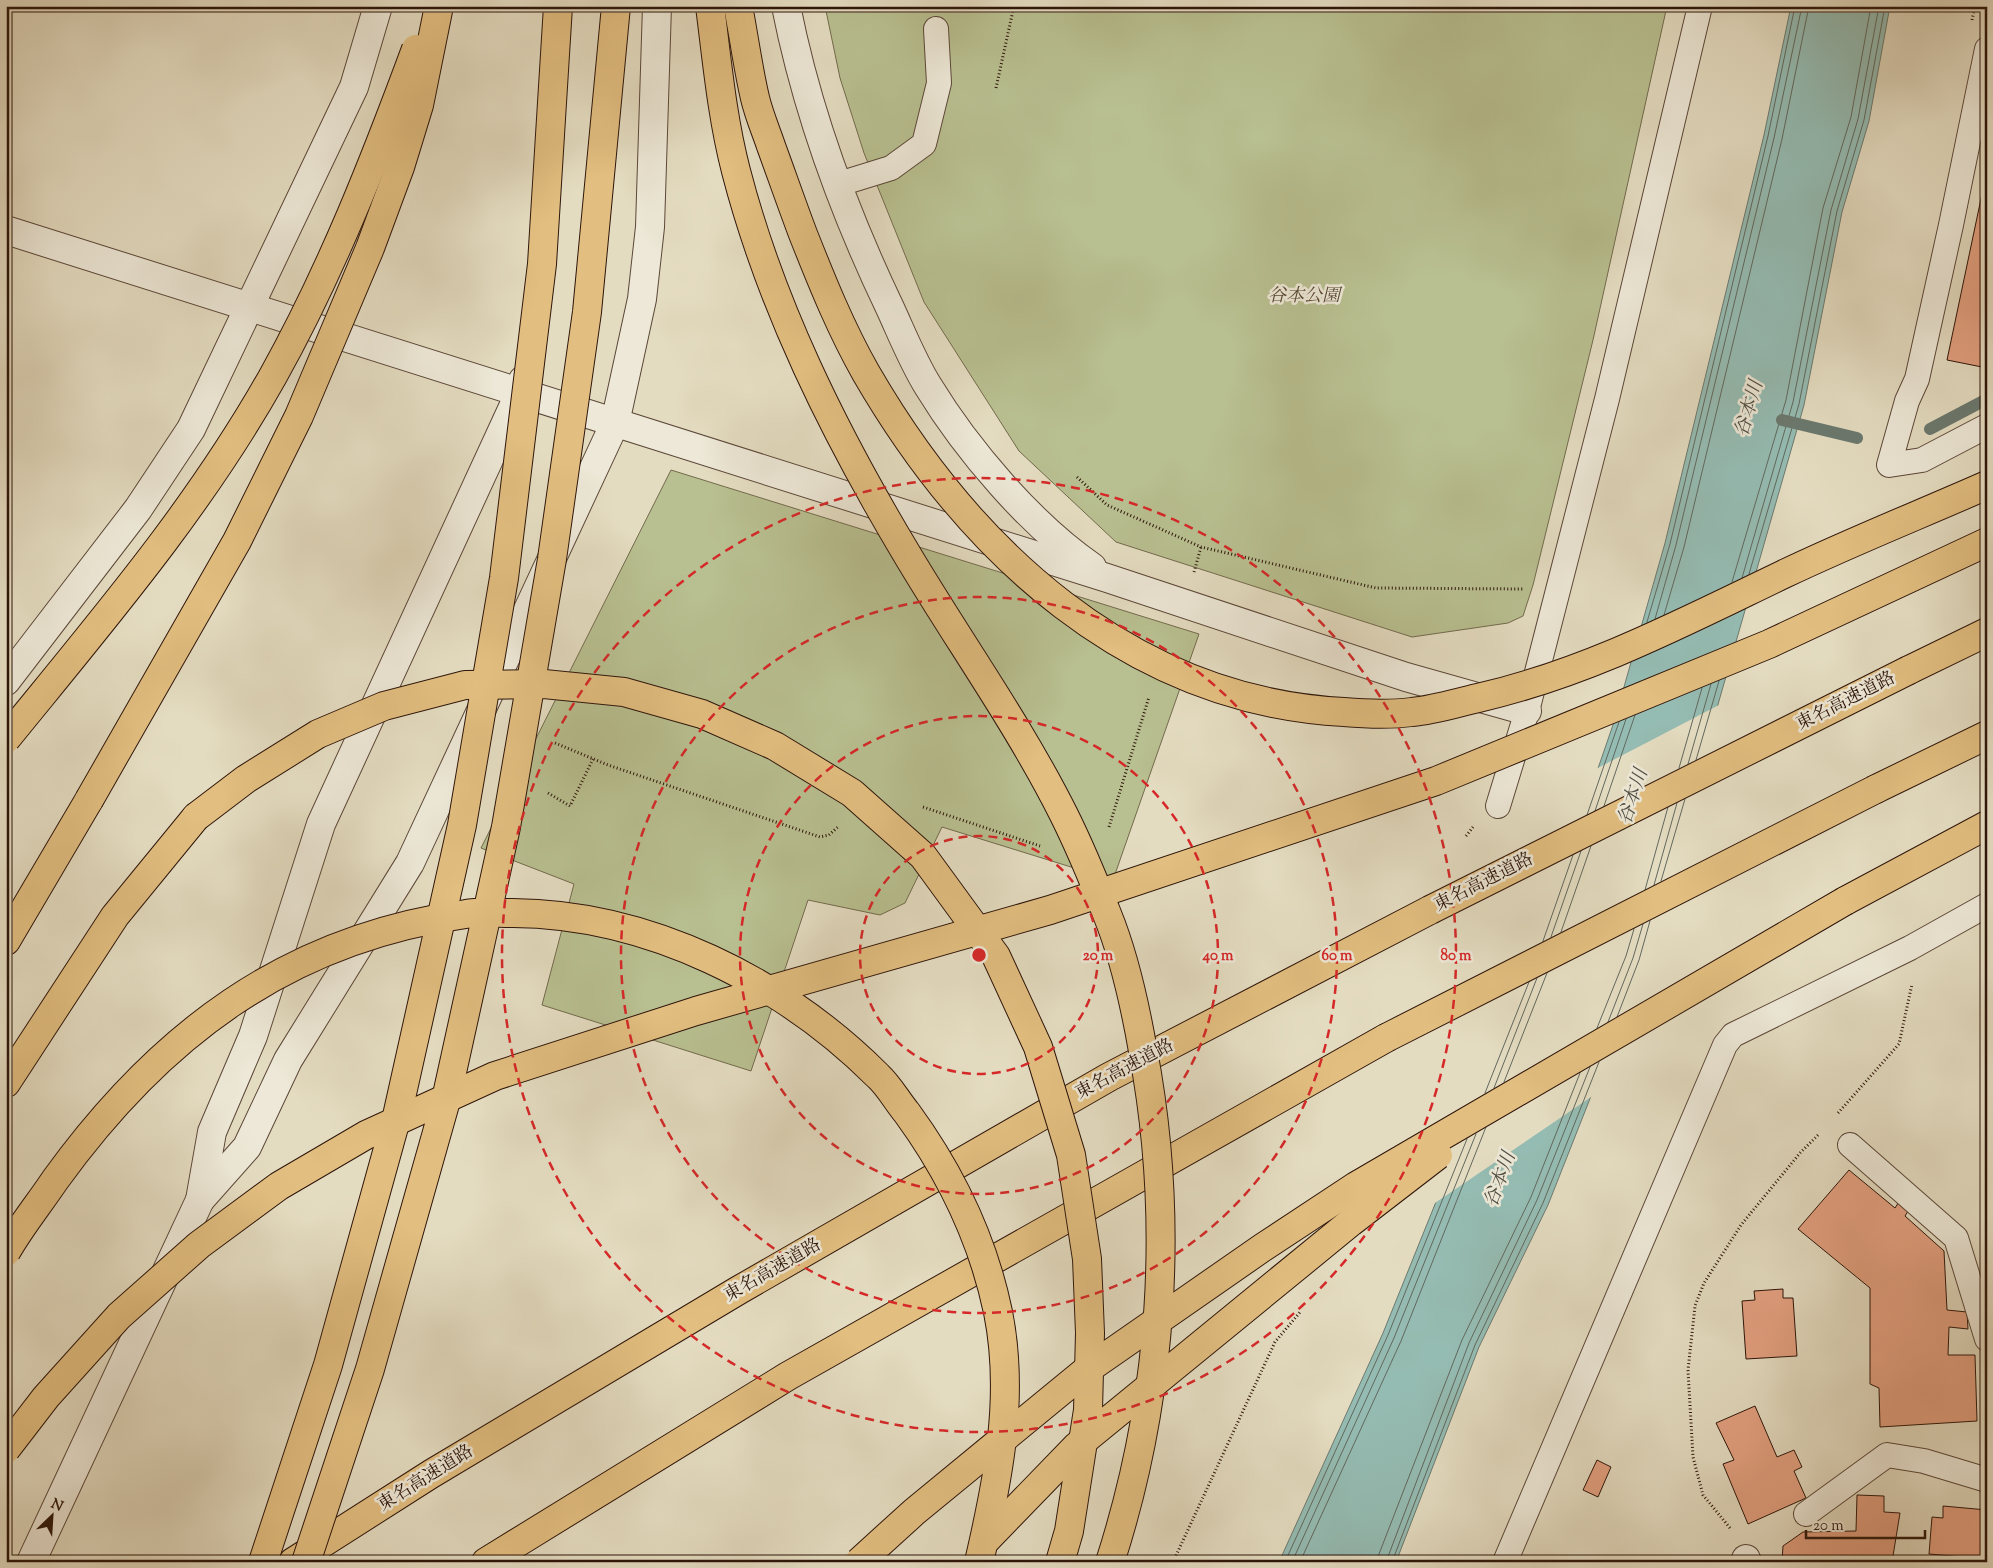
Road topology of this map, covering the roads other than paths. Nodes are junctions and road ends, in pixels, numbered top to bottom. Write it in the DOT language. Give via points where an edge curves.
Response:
graph roads {
  1 [pos="378,6"];
  2 [pos="431,6"];
  3 [pos="439,6"];
  4 [pos="554,6"];
  5 [pos="558,6"];
  6 [pos="616,6"];
  7 [pos="657,6"];
  8 [pos="710,6"];
  9 [pos="738,6"];
  10 [pos="786,6"];
  11 [pos="1700,6"];
  12 [pos="936,29"];
  13 [pos="1987,49"];
  14 [pos="836,184"];
  15 [pos="6,230"];
  16 [pos="249,307"];
  17 [pos="520,392"];
  18 [pos="615,423"];
  19 [pos="1987,426"];
  20 [pos="1987,485"];
  21 [pos="1987,542"];
  22 [pos="1107,578"];
  23 [pos="1987,632"];
  24 [pos="6,681"];
  25 [pos="1527,711"];
  26 [pos="1987,735"];
  27 [pos="6,739"];
  28 [pos="1498,806"];
  29 [pos="1987,825"];
  30 [pos="1987,905"];
  31 [pos="6,941"];
  32 [pos="6,1083"];
  33 [pos="1501,1103"];
  34 [pos="1850,1145"];
  35 [pos="200,1200"];
  36 [pos="6,1252"];
  37 [pos="1987,1338"];
  38 [pos="6,1449"];
  39 [pos="1987,1480"];
  40 [pos="1806,1514"];
  41 [pos="488,1560"];
  42 [pos="31,1562"];
  43 [pos="263,1562"];
  44 [pos="292,1562"];
  45 [pos="306,1562"];
  46 [pos="859,1562"];
  47 [pos="965,1562"];
  48 [pos="979,1562"];
  49 [pos="1060,1562"];
  50 [pos="1110,1562"];
  51 [pos="1505,1562"];
  1 -- 16 [label="street" via="354,87"];
  2 -- 27 [label="highway, bridge" via="384,136 344,233 273,376 230,447 142,572"];
  3 -- 31 [label="highway, bridge" via="418,105 400,167 370,248 299,416 232,550"];
  4 -- 17 [label="street" via="555,159 547,273"];
  5 -- 43 [label="highway, bridge" via="542,264 504,578 462,824 397,1116 328,1365"];
  6 -- 45 [label="highway, bridge" via="587,312 552,559 506,827 445,1104 370,1368"];
  7 -- 18 [label="street" via="649,236 642,299"];
  8 -- 50 [label="highway, bridge" via="723,109 736,170 779,304 855,462 903,548 1008,717 1064,815 1109,918 1133,997 1153,1103 1161,1194 1160,1275 1155,1356 1143,1435 1127,1510"];
  9 -- 20 [label="highway, bridge" via="756,102 794,211 834,310 865,372 904,434 942,485 980,528 1044,592 1105,637 1181,676 1275,706 1373,714 1416,712 1510,691 1598,661 1788,572"];
  10 -- 14 [label="street" via="805,90"];
  11 -- 25 [label="lane" via="1635,288"];
  12 -- 14 [label="lane" via="939,83 924,144 891,168"];
  13 -- 19 [label="lane" via="1917,379 1907,401 1890,465 1922,460"];
  14 -- 22 [label="street" via="864,254 928,386 968,444 1017,500 1077,557"];
  15 -- 16 [label="street"];
  16 -- 17 [label="street"];
  16 -- 24 [label="street" via="191,429 138,509"];
  17 -- 18 [label="street"];
  17 -- 35 [label="street" via="321,824 253,1036 212,1132"];
  18 -- 22 [label="street"];
  18 -- 35 [label="street" via="410,863 288,1060 248,1147"];
  21 -- 38 [label="highway, bridge" via="1769,644 1436,780 1050,910 696,1011 486,1080 350,1144 279,1186 198,1245 119,1316 46,1397"];
  22 -- 25 [label="street" via="1406,677"];
  23 -- 44 [label="highway, 東名高速道路, bridge" via="1430,910 1109,1077 740,1290 431,1474"];
  25 -- 28 [label="lane"];
  26 -- 41 [label="highway, bridge" via="1386,1038 788,1376"];
  29 -- 33 [label="highway, bridge" via="1845,901"];
  30 -- 51 [label="lane" via="1910,948 1733,1035 1725,1045"];
  32 -- 49 [label="highway, bridge" via="115,916 196,817 246,779 318,734 384,706 465,684 544,684 624,692 702,714 775,746 852,793 923,856 996,956 1038,1047 1071,1155 1086,1259 1090,1333 1088,1410 1069,1531"];
  33 -- 46 [label="highway, bridge" via="1356,1186 1088,1369 914,1512"];
  33 -- 47 [label="highway, bridge" via="1077,1446"];
  34 -- 37 [label="lane" via="1956,1238"];
  35 -- 42 [label="street"];
  36 -- 48 [label="highway, bridge" via="85,1139 155,1063 227,1004 304,959 379,932 468,913 549,913 633,928 719,961 814,1019 880,1078 927,1141 970,1221 998,1313 1006,1395 997,1484"];
  39 -- 40 [label="lane" via="1924,1461 1887,1455"];
}
